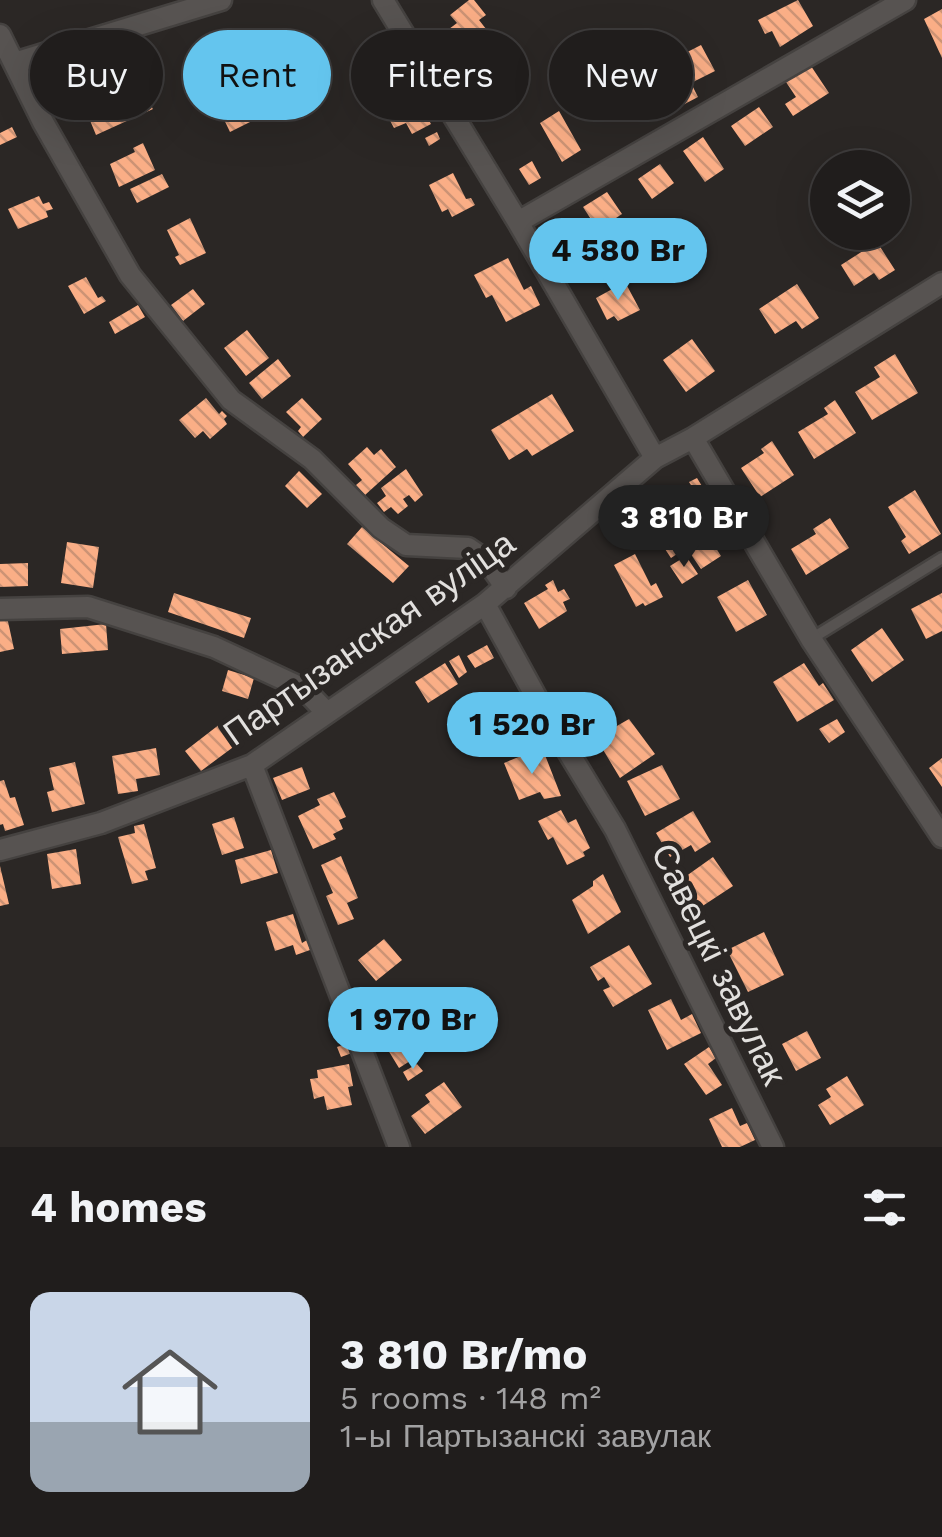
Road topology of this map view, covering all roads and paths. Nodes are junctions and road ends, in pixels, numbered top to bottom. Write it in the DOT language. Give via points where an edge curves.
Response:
graph roads {
  1 [pos="221,0"];
  2 [pos="383,0"];
  3 [pos="904,0"];
  4 [pos="0,35"];
  5 [pos="14,63"];
  6 [pos="518,222"];
  7 [pos="942,283"];
  8 [pos="693,438"];
  9 [pos="655,458"];
  10 [pos="942,558"];
  11 [pos="506,588"];
  12 [pos="485,604"];
  13 [pos="0,609"];
  14 [pos="810,640"];
  15 [pos="326,712"];
  16 [pos="252,765"];
  17 [pos="942,837"];
  18 [pos="0,850"];
  19 [pos="399,1147"];
  20 [pos="773,1147"];
  1 -- 5 [label="street"];
  2 -- 6 [label="street"];
  3 -- 6 [label="street"];
  4 -- 5 [label="street"];
  5 -- 11 [label="street" via="130,275 231,400 312,459 381,528 406,545 468,548"];
  6 -- 9 [label="street"];
  7 -- 8 [label="street, Партызанская вуліца"];
  8 -- 9 [label="street, Партызанская вуліца"];
  8 -- 14 [label="street"];
  9 -- 11 [label="street, Партызанская вуліца"];
  10 -- 14 [label="lane"];
  11 -- 12 [label="street, Партызанская вуліца"];
  12 -- 15 [label="street, Партызанская вуліца"];
  12 -- 20 [label="street, Савецкі завулак" via="615,829"];
  13 -- 15 [label="street" via="88,607 214,648 304,689"];
  14 -- 17 [label="street"];
  15 -- 16 [label="street, Партызанская вуліца"];
  16 -- 18 [label="street, Партызанская вуліца" via="100,823"];
  16 -- 19 [label="street"];
}
